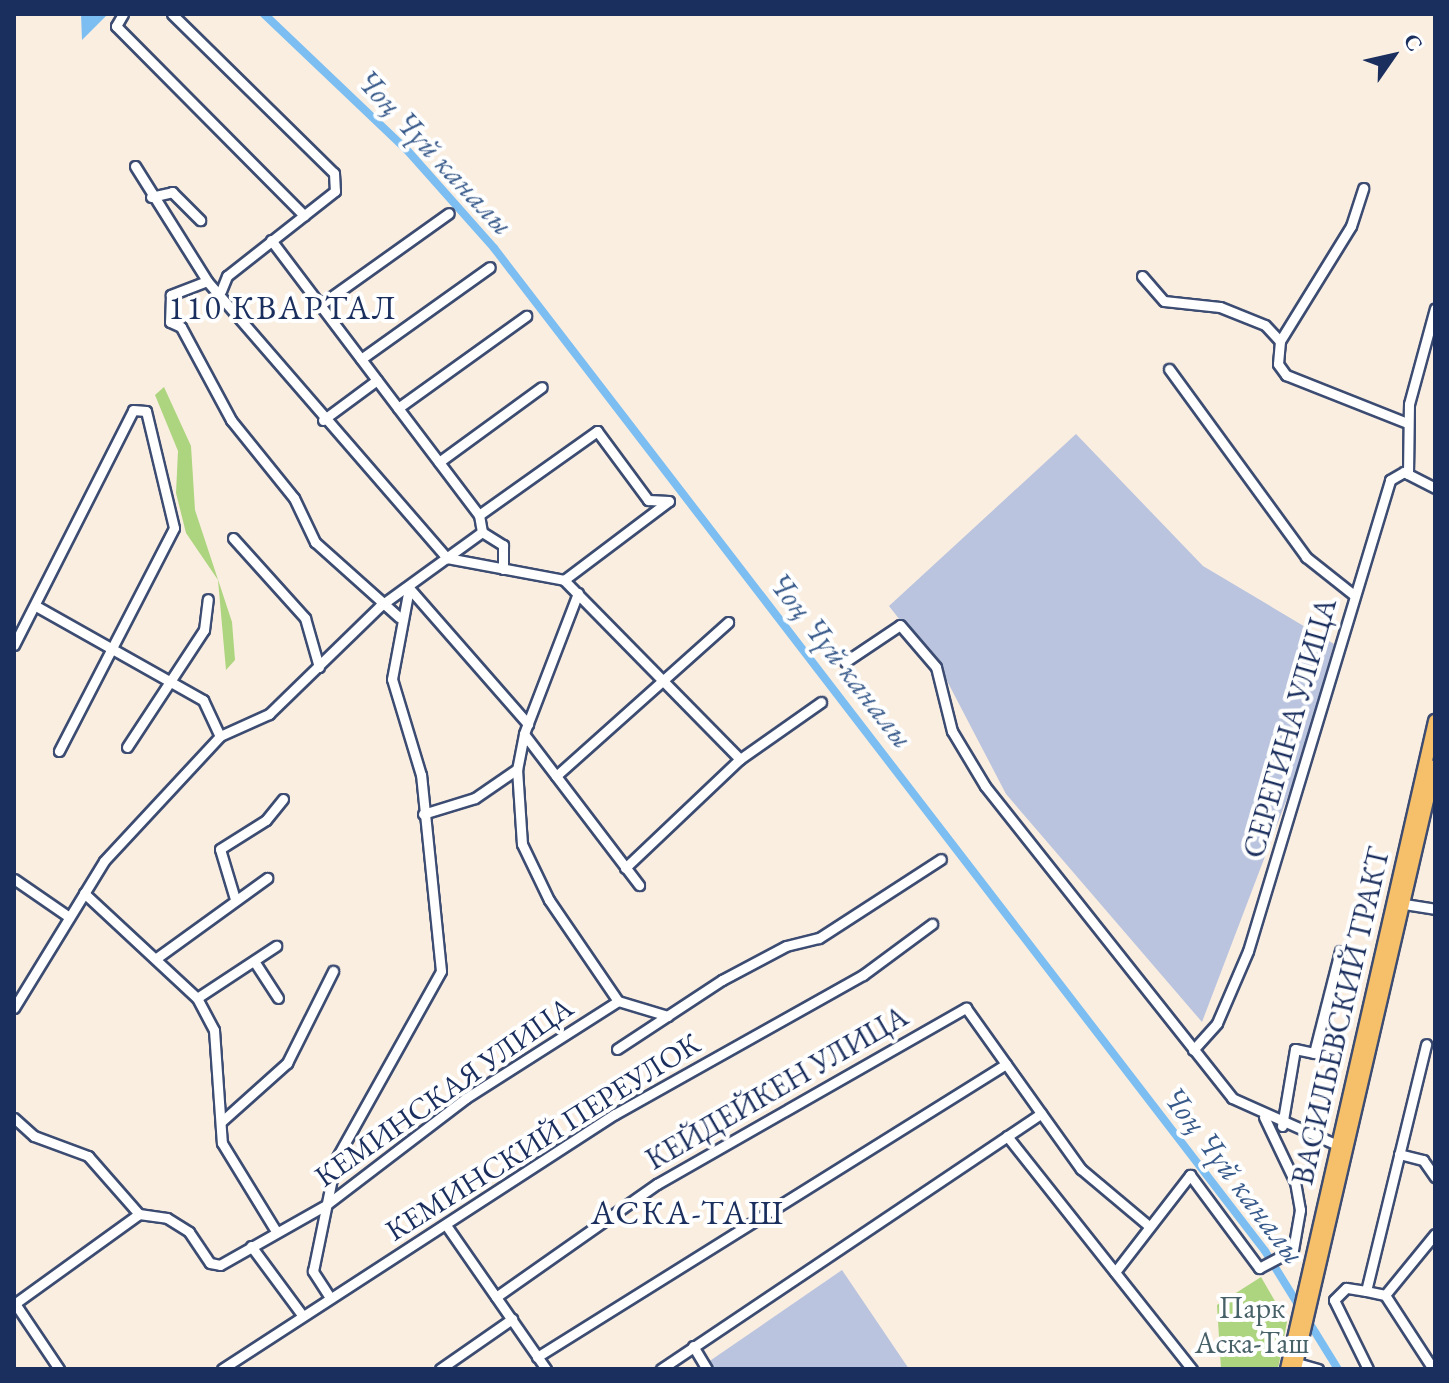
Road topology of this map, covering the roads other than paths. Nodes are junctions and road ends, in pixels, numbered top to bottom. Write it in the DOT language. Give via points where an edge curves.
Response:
graph roads {
  1 [pos="123,14"];
  2 [pos="172,14"];
  3 [pos="135,166"];
  4 [pos="1363,188"];
  5 [pos="151,197"];
  6 [pos="449,213"];
  7 [pos="304,215"];
  8 [pos="200,220"];
  9 [pos="271,240"];
  10 [pos="490,267"];
  11 [pos="1142,276"];
  12 [pos="207,281"];
  13 [pos="221,291"];
  14 [pos="320,305"];
  15 [pos="1435,308"];
  16 [pos="526,316"];
  17 [pos="1280,341"];
  18 [pos="361,359"];
  19 [pos="1169,369"];
  20 [pos="377,380"];
  21 [pos="542,387"];
  22 [pos="398,408"];
  23 [pos="323,420"];
  24 [pos="1407,423"];
  25 [pos="439,462"];
  26 [pos="1408,474"];
  27 [pos="1435,488"];
  28 [pos="479,515"];
  29 [pos="482,532"];
  30 [pos="233,538"];
  31 [pos="447,558"];
  32 [pos="503,569"];
  33 [pos="564,580"];
  34 [pos="409,588"];
  35 [pos="578,593"];
  36 [pos="1354,595"];
  37 [pos="208,599"];
  38 [pos="36,606"];
  39 [pos="380,606"];
  40 [pos="399,617"];
  41 [pos="728,622"];
  42 [pos="14,645"];
  43 [pos="114,649"];
  44 [pos="845,662"];
  45 [pos="319,667"];
  46 [pos="667,677"];
  47 [pos="173,679"];
  48 [pos="821,702"];
  49 [pos="1435,721"];
  50 [pos="528,724"];
  51 [pos="524,734"];
  52 [pos="220,736"];
  53 [pos="127,747"];
  54 [pos="59,751"];
  55 [pos="740,759"];
  56 [pos="1435,766"];
  57 [pos="517,769"];
  58 [pos="556,776"];
  59 [pos="283,799"];
  60 [pos="423,814"];
  61 [pos="941,859"];
  62 [pos="625,868"];
  63 [pos="267,878"];
  64 [pos="14,879"];
  65 [pos="639,885"];
  66 [pos="84,893"];
  67 [pos="235,899"];
  68 [pos="1404,904"];
  69 [pos="1435,909"];
  70 [pos="69,917"];
  71 [pos="932,924"];
  72 [pos="276,946"];
  73 [pos="1340,951"];
  74 [pos="158,957"];
  75 [pos="254,961"];
  76 [pos="333,971"];
  77 [pos="197,998"];
  78 [pos="278,998"];
  79 [pos="618,1001"];
  80 [pos="14,1008"];
  81 [pos="668,1016"];
  82 [pos="1426,1044"];
  83 [pos="617,1049"];
  84 [pos="1193,1050"];
  85 [pos="1006,1064"];
  86 [pos="1041,1114"];
  87 [pos="1264,1117"];
  88 [pos="14,1118"];
  89 [pos="221,1122"];
  90 [pos="1282,1126"];
  91 [pos="1007,1136"];
  92 [pos="1337,1145"];
  93 [pos="1399,1154"];
  94 [pos="1435,1177"];
  95 [pos="326,1205"];
  96 [pos="139,1214"];
  97 [pos="1149,1226"];
  98 [pos="448,1228"];
  99 [pos="276,1231"];
  100 [pos="1435,1234"];
  101 [pos="251,1246"];
  102 [pos="1115,1272"];
  103 [pos="1366,1291"];
  104 [pos="1385,1295"];
  105 [pos="329,1296"];
  106 [pos="496,1297"];
  107 [pos="14,1303"];
  108 [pos="302,1315"];
  109 [pos="512,1319"];
  110 [pos="1296,1344"];
  111 [pos="693,1346"];
  112 [pos="537,1357"];
  113 [pos="1293,1367"];
  114 [pos="59,1369"];
  115 [pos="222,1369"];
  116 [pos="440,1369"];
  117 [pos="546,1369"];
  118 [pos="661,1369"];
  119 [pos="707,1369"];
  120 [pos="1192,1369"];
  121 [pos="1318,1369"];
  122 [pos="1368,1369"];
  123 [pos="1433,1369"];
  1 -- 7 [label="street" via="116,26"];
  2 -- 7 [label="street" via="334,173 335,191"];
  3 -- 5 [label="street"];
  4 -- 17 [label="street" via="1351,226"];
  5 -- 8 [label="street" via="172,192"];
  5 -- 12 [label="street"];
  6 -- 14 [label="street"];
  7 -- 9 [label="street"];
  9 -- 13 [label="street" via="227,276"];
  9 -- 14 [label="street"];
  10 -- 18 [label="street"];
  11 -- 17 [label="street" via="1164,301 1250,317"];
  12 -- 13 [label="street"];
  12 -- 39 [label="street" via="171,295 170,322 181,327 231,420 294,498 334,566"];
  13 -- 23 [label="street"];
  14 -- 18 [label="street"];
  15 -- 24 [label="street"];
  16 -- 22 [label="street"];
  17 -- 24 [label="street" via="1286,375"];
  18 -- 20 [label="street"];
  19 -- 36 [label="street" via="1306,557"];
  20 -- 22 [label="street"];
  20 -- 23 [label="street"];
  21 -- 25 [label="street"];
  22 -- 25 [label="street"];
  23 -- 31 [label="street"];
  24 -- 26 [label="street"];
  25 -- 28 [label="street"];
  26 -- 27 [label="street"];
  26 -- 36 [label="street, СЕРЕГИНА УЛИЦА" via="1390,480"];
  28 -- 29 [label="street"];
  28 -- 33 [label="street" via="597,431 648,500 669,501"];
  29 -- 31 [label="street"];
  29 -- 32 [label="street" via="503,545"];
  30 -- 45 [label="street" via="305,618"];
  31 -- 32 [label="street"];
  31 -- 34 [label="street"];
  32 -- 33 [label="street"];
  33 -- 35 [label="street"];
  34 -- 39 [label="street"];
  34 -- 40 [label="street"];
  34 -- 50 [label="street" via="502,702"];
  35 -- 46 [label="street"];
  35 -- 50 [label="street"];
  36 -- 84 [label="street, СЕРЕГИНА УЛИЦА" via="1248,951 1217,1023"];
  37 -- 47 [label="street" via="204,630"];
  38 -- 42 [label="street"];
  38 -- 43 [label="street"];
  38 -- 43 [label="street" via="133,410 146,411 174,528"];
  39 -- 40 [label="street"];
  39 -- 45 [label="street"];
  40 -- 60 [label="street" via="392,679 416,749"];
  41 -- 46 [label="street"];
  43 -- 47 [label="street"];
  43 -- 54 [label="street"];
  44 -- 84 [label="street" via="900,625 936,667 952,731 985,786"];
  45 -- 52 [label="street" via="269,714"];
  46 -- 55 [label="street"];
  46 -- 58 [label="street"];
  47 -- 52 [label="street" via="212,710"];
  47 -- 53 [label="street"];
  48 -- 55 [label="street"];
  49 -- 92 [label="main road, ВАСИЛЬЕВСКИЙ ТРАКТ"];
  50 -- 51 [label="street"];
  51 -- 57 [label="street"];
  51 -- 58 [label="street"];
  52 -- 66 [label="street"];
  55 -- 62 [label="street"];
  56 -- 68 [label="main road, ВАСИЛЬЕВСКИЙ ТРАКТ"];
  57 -- 60 [label="street" via="475,798"];
  57 -- 79 [label="street" via="522,844 549,900"];
  58 -- 62 [label="street"];
  59 -- 67 [label="street" via="266,820 220,849"];
  60 -- 95 [label="street" via="441,971 341,1147"];
  61 -- 81 [label="street" via="819,938 786,946"];
  62 -- 65 [label="street"];
  63 -- 67 [label="street"];
  64 -- 70 [label="street"];
  66 -- 70 [label="street"];
  66 -- 74 [label="street"];
  67 -- 74 [label="street"];
  68 -- 69 [label="street"];
  68 -- 110 [label="main road, ВАСИЛЬЕВСКИЙ ТРАКТ" via="1318,1280"];
  70 -- 80 [label="street"];
  71 -- 98 [label="street, КЕМИНСКИЙ ПЕРЕУЛОК" via="863,975 615,1114"];
  72 -- 75 [label="street"];
  73 -- 90 [label="street" via="1314,1053 1295,1049"];
  74 -- 77 [label="street"];
  75 -- 77 [label="street"];
  75 -- 78 [label="street"];
  76 -- 89 [label="street" via="287,1063"];
  77 -- 89 [label="street" via="214,1030"];
  79 -- 81 [label="street, КЕМИНСКАЯ УЛИЦА"];
  79 -- 95 [label="street, КЕМИНСКАЯ УЛИЦА" via="466,1098"];
  81 -- 83 [label="street"];
  82 -- 93 [label="street"];
  84 -- 87 [label="street" via="1232,1098"];
  85 -- 86 [label="street"];
  85 -- 106 [label="street, КЕЙДЕЙКЕН УЛИЦА" via="966,1008 657,1184"];
  85 -- 112 [label="street"];
  86 -- 91 [label="street"];
  86 -- 97 [label="street" via="1081,1169"];
  87 -- 90 [label="street"];
  87 -- 97 [label="street" via="1295,1182 1300,1210 1293,1250 1266,1269 1190,1175"];
  88 -- 96 [label="street" via="34,1136 88,1156"];
  89 -- 99 [label="street" via="222,1143"];
  90 -- 92 [label="street"];
  91 -- 102 [label="street"];
  91 -- 111 [label="street"];
  92 -- 110 [label="main road, ВАСИЛЬЕВСКИЙ ТРАКТ"];
  93 -- 94 [label="street" via="1423,1160"];
  93 -- 103 [label="street"];
  95 -- 99 [label="street, КЕМИНСКАЯ УЛИЦА"];
  95 -- 105 [label="street" via="313,1271"];
  96 -- 101 [label="street, КЕМИНСКАЯ УЛИЦА" via="167,1218 189,1232 215,1265"];
  96 -- 107 [label="street"];
  97 -- 102 [label="street"];
  98 -- 105 [label="street, КЕМИНСКИЙ ПЕРЕУЛОК"];
  98 -- 106 [label="street"];
  99 -- 101 [label="street, КЕМИНСКАЯ УЛИЦА"];
  100 -- 104 [label="street"];
  101 -- 108 [label="street"];
  102 -- 120 [label="street"];
  103 -- 104 [label="street"];
  103 -- 122 [label="street" via="1346,1288 1334,1300"];
  104 -- 123 [label="street"];
  105 -- 108 [label="street, КЕМИНСКИЙ ПЕРЕУЛОК"];
  106 -- 109 [label="street"];
  107 -- 114 [label="street"];
  108 -- 115 [label="street, КЕМИНСКИЙ ПЕРЕУЛОК"];
  109 -- 112 [label="street"];
  109 -- 116 [label="street"];
  110 -- 113 [label="main road, ВАСИЛЬЕВСКИЙ ТРАКТ"];
  111 -- 118 [label="street"];
  111 -- 119 [label="street"];
  112 -- 117 [label="street"];
  113 -- 121 [label="street"];
}
